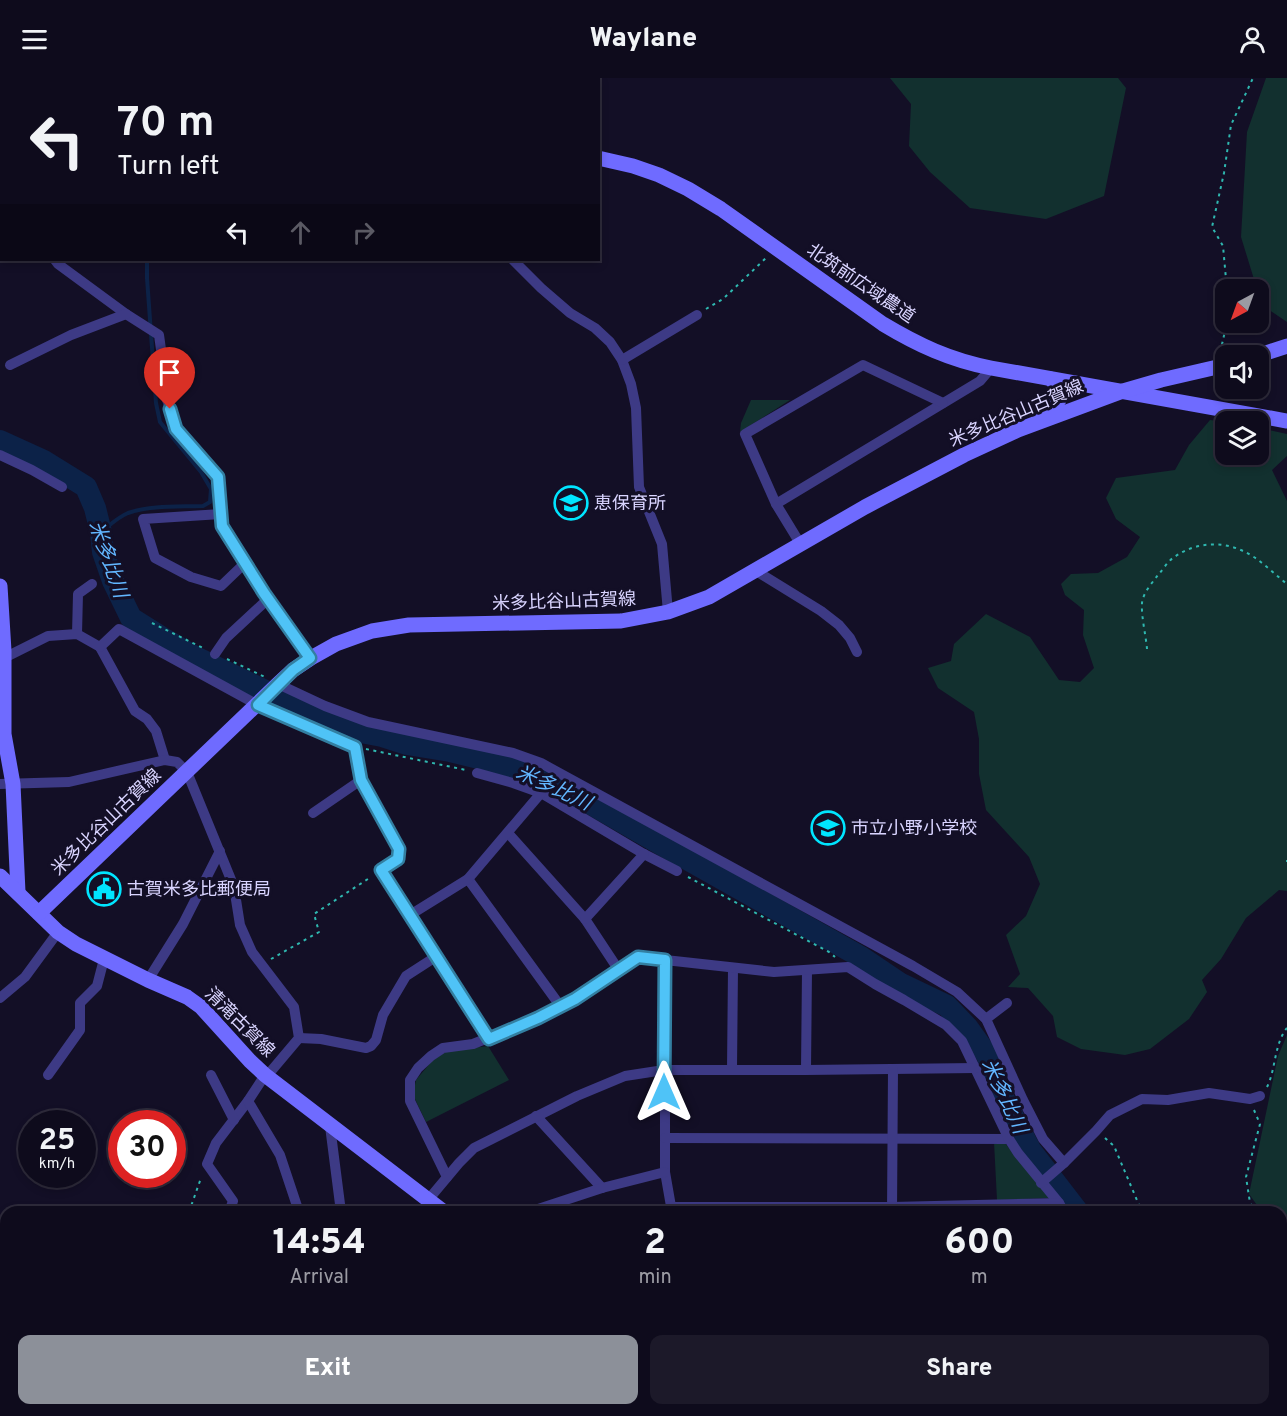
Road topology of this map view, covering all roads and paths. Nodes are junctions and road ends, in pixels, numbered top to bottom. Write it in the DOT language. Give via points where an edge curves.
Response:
graph roads {
  1 [pos="1253,78"];
  2 [pos="600,158"];
  3 [pos="776,249"];
  4 [pos="56,261"];
  5 [pos="514,261"];
  6 [pos="1226,279"];
  7 [pos="126,314"];
  8 [pos="697,315"];
  9 [pos="1287,346"];
  10 [pos="1269,352"];
  11 [pos="622,360"];
  12 [pos="1215,364"];
  13 [pos="10,366"];
  14 [pos="992,368"];
  15 [pos="1051,379"];
  16 [pos="1122,391"];
  17 [pos="943,403"];
  18 [pos="1287,421"];
  19 [pos="1018,430"];
  20 [pos="0,455"];
  21 [pos="62,487"];
  22 [pos="776,504"];
  23 [pos="221,514"];
  24 [pos="801,545"];
  25 [pos="245,563"];
  26 [pos="756,571"];
  27 [pos="92,584"];
  28 [pos="1287,584"];
  29 [pos="0,586"];
  30 [pos="268,599"];
  31 [pos="668,612"];
  32 [pos="77,634"];
  33 [pos="100,647"];
  34 [pos="1147,649"];
  35 [pos="857,652"];
  36 [pos="215,654"];
  37 [pos="2,658"];
  38 [pos="310,658"];
  39 [pos="278,684"];
  40 [pos="259,703"];
  41 [pos="355,747"];
  42 [pos="165,760"];
  43 [pos="187,772"];
  44 [pos="477,773"];
  45 [pos="361,780"];
  46 [pos="6,784"];
  47 [pos="541,793"];
  48 [pos="313,813"];
  49 [pos="508,833"];
  50 [pos="220,851"];
  51 [pos="644,854"];
  52 [pos="381,870"];
  53 [pos="677,871"];
  54 [pos="0,876"];
  55 [pos="468,879"];
  56 [pos="18,892"];
  57 [pos="39,913"];
  58 [pos="410,915"];
  59 [pos="585,919"];
  60 [pos="58,932"];
  61 [pos="437,956"];
  62 [pos="104,959"];
  63 [pos="665,960"];
  64 [pos="261,965"];
  65 [pos="848,967"];
  66 [pos="733,968"];
  67 [pos="618,969"];
  68 [pos="807,970"];
  69 [pos="148,980"];
  70 [pos="0,998"];
  71 [pos="1007,1003"];
  72 [pos="561,1007"];
  73 [pos="986,1019"];
  74 [pos="1287,1028"];
  75 [pos="299,1038"];
  76 [pos="489,1039"];
  77 [pos="976,1068"];
  78 [pos="732,1069"];
  79 [pos="893,1069"];
  80 [pos="664,1070"];
  81 [pos="806,1070"];
  82 [pos="48,1075"];
  83 [pos="265,1075"];
  84 [pos="211,1076"];
  85 [pos="1255,1098"];
  86 [pos="248,1101"];
  87 [pos="536,1116"];
  88 [pos="234,1120"];
  89 [pos="330,1126"];
  90 [pos="1096,1131"];
  91 [pos="665,1138"];
  92 [pos="892,1138"];
  93 [pos="1009,1139"];
  94 [pos="1064,1163"];
  95 [pos="207,1164"];
  96 [pos="665,1172"];
  97 [pos="447,1177"];
  98 [pos="1041,1183"];
  99 [pos="602,1188"];
  100 [pos="428,1200"];
  101 [pos="191,1206"];
  102 [pos="231,1206"];
  103 [pos="297,1206"];
  104 [pos="340,1206"];
  105 [pos="436,1206"];
  106 [pos="547,1206"];
  107 [pos="671,1206"];
  108 [pos="892,1206"];
  109 [pos="1060,1206"];
  110 [pos="1139,1206"];
  111 [pos="1252,1206"];
  1 -- 6 [label="path" via="1231,125 1212,227 1222,246"];
  2 -- 3 [label="main road, 北筑前広域農道" via="659,175 688,189"];
  3 -- 8 [label="path" via="723,299"];
  3 -- 14 [label="main road, 北筑前広域農道" via="908,339 966,363"];
  4 -- 7 [label="street"];
  5 -- 11 [label="street" via="570,313 610,342"];
  7 -- 13 [label="street" via="71,335"];
  7 -- 23 [label="street" via="159,335 164,390 176,429 218,477"];
  8 -- 11 [label="street"];
  9 -- 10 [label="main road"];
  11 -- 31 [label="street" via="636,408 639,487 662,544"];
  12 -- 16 [label="main road, 米多比谷山古賀線"];
  14 -- 15 [label="main road, 北筑前広域農道"];
  14 -- 17 [label="street" via="980,381"];
  15 -- 16 [label="main road, 北筑前広域農道"];
  15 -- 19 [label="main road" via="1060,389 1059,400"];
  16 -- 18 [label="main road"];
  16 -- 19 [label="main road, 米多比谷山古賀線"];
  17 -- 22 [label="street"];
  17 -- 22 [label="street" via="863,364 745,434"];
  19 -- 24 [label="main road, 米多比谷山古賀線" via="963,455"];
  20 -- 21 [label="street"];
  22 -- 24 [label="street"];
  23 -- 25 [label="street" via="222,526"];
  23 -- 25 [label="street" via="143,519 155,558 191,577 222,586"];
  24 -- 26 [label="main road, 米多比谷山古賀線"];
  25 -- 30 [label="street"];
  26 -- 31 [label="main road, 米多比谷山古賀線" via="709,597"];
  26 -- 35 [label="street" via="839,625"];
  27 -- 32 [label="street" via="78,594"];
  28 -- 34 [label="path" via="1244,551 1212,543 1197,546 1171,559 1146,592 1142,602"];
  29 -- 37 [label="main road"];
  30 -- 36 [label="street" via="226,638"];
  30 -- 38 [label="street"];
  31 -- 38 [label="main road, 米多比谷山古賀線" via="621,621 409,625 372,631"];
  32 -- 33 [label="street"];
  32 -- 37 [label="street" via="48,636"];
  33 -- 40 [label="street" via="119,629"];
  33 -- 42 [label="street" via="135,711 156,731"];
  37 -- 46 [label="main road"];
  38 -- 39 [label="main road, 米多比谷山古賀線"];
  39 -- 40 [label="main road, 米多比谷山古賀線"];
  39 -- 73 [label="street" via="368,722 541,762 913,966 957,992"];
  40 -- 41 [label="street"];
  40 -- 43 [label="main road, 米多比谷山古賀線"];
  41 -- 44 [label="path"];
  41 -- 45 [label="street"];
  42 -- 43 [label="street" via="177,762"];
  42 -- 46 [label="street" via="69,782"];
  43 -- 50 [label="street"];
  43 -- 57 [label="main road, 米多比谷山古賀線"];
  44 -- 47 [label="street"];
  45 -- 48 [label="street"];
  45 -- 52 [label="street" via="399,849 398,859"];
  46 -- 56 [label="main road"];
  47 -- 49 [label="street"];
  47 -- 51 [label="street"];
  49 -- 55 [label="street"];
  49 -- 59 [label="street"];
  50 -- 64 [label="street" via="234,887 240,926"];
  50 -- 69 [label="street" via="183,924"];
  51 -- 53 [label="street"];
  51 -- 59 [label="street"];
  52 -- 58 [label="street"];
  52 -- 64 [label="path" via="314,914 319,932"];
  53 -- 65 [label="path" via="829,952"];
  54 -- 56 [label="main road, 清滝古賀線"];
  55 -- 58 [label="street"];
  55 -- 72 [label="street"];
  56 -- 57 [label="main road, 清滝古賀線"];
  57 -- 60 [label="main road, 清滝古賀線"];
  58 -- 61 [label="street"];
  59 -- 67 [label="street"];
  60 -- 62 [label="main road, 清滝古賀線"];
  60 -- 70 [label="street" via="25,977"];
  61 -- 75 [label="street" via="406,976 383,1015 371,1046"];
  61 -- 76 [label="street"];
  62 -- 69 [label="main road, 清滝古賀線"];
  62 -- 82 [label="street" via="97,986 80,1004 81,1030"];
  63 -- 66 [label="street"];
  63 -- 67 [label="street" via="638,957"];
  63 -- 80 [label="street"];
  64 -- 75 [label="street" via="294,1007"];
  65 -- 68 [label="street"];
  65 -- 77 [label="street" via="946,1025 963,1041"];
  66 -- 68 [label="street"];
  66 -- 78 [label="street"];
  67 -- 72 [label="street"];
  68 -- 81 [label="street"];
  69 -- 83 [label="main road, 清滝古賀線" via="201,1007"];
  71 -- 73 [label="street"];
  72 -- 76 [label="street"];
  73 -- 94 [label="street" via="1043,1139"];
  74 -- 85 [label="path" via="1269,1085"];
  75 -- 83 [label="street"];
  76 -- 97 [label="street" via="443,1048 418,1068 410,1080 410,1101"];
  77 -- 79 [label="street"];
  77 -- 93 [label="street"];
  78 -- 80 [label="street"];
  78 -- 81 [label="street"];
  79 -- 81 [label="street"];
  79 -- 92 [label="street"];
  80 -- 87 [label="street" via="625,1076"];
  80 -- 91 [label="street"];
  83 -- 86 [label="street"];
  83 -- 89 [label="main road, 清滝古賀線"];
  84 -- 88 [label="street"];
  85 -- 90 [label="street" via="1209,1093 1168,1100 1142,1099 1110,1115"];
  85 -- 111 [label="path" via="1260,1124 1246,1177"];
  86 -- 88 [label="street"];
  86 -- 103 [label="street" via="280,1155"];
  87 -- 97 [label="street" via="474,1148"];
  87 -- 99 [label="street"];
  88 -- 95 [label="street" via="216,1143"];
  89 -- 100 [label="main road, 清滝古賀線"];
  89 -- 104 [label="street"];
  90 -- 94 [label="street"];
  90 -- 110 [label="path" via="1114,1146"];
  91 -- 92 [label="street"];
  91 -- 96 [label="street"];
  92 -- 93 [label="street"];
  92 -- 108 [label="street"];
  93 -- 98 [label="street"];
  94 -- 98 [label="street"];
  95 -- 101 [label="path"];
  95 -- 102 [label="street" via="233,1201"];
  96 -- 99 [label="street"];
  96 -- 107 [label="street"];
  97 -- 100 [label="street"];
  98 -- 109 [label="street"];
  99 -- 106 [label="street"];
  100 -- 105 [label="main road, 清滝古賀線"];
}
